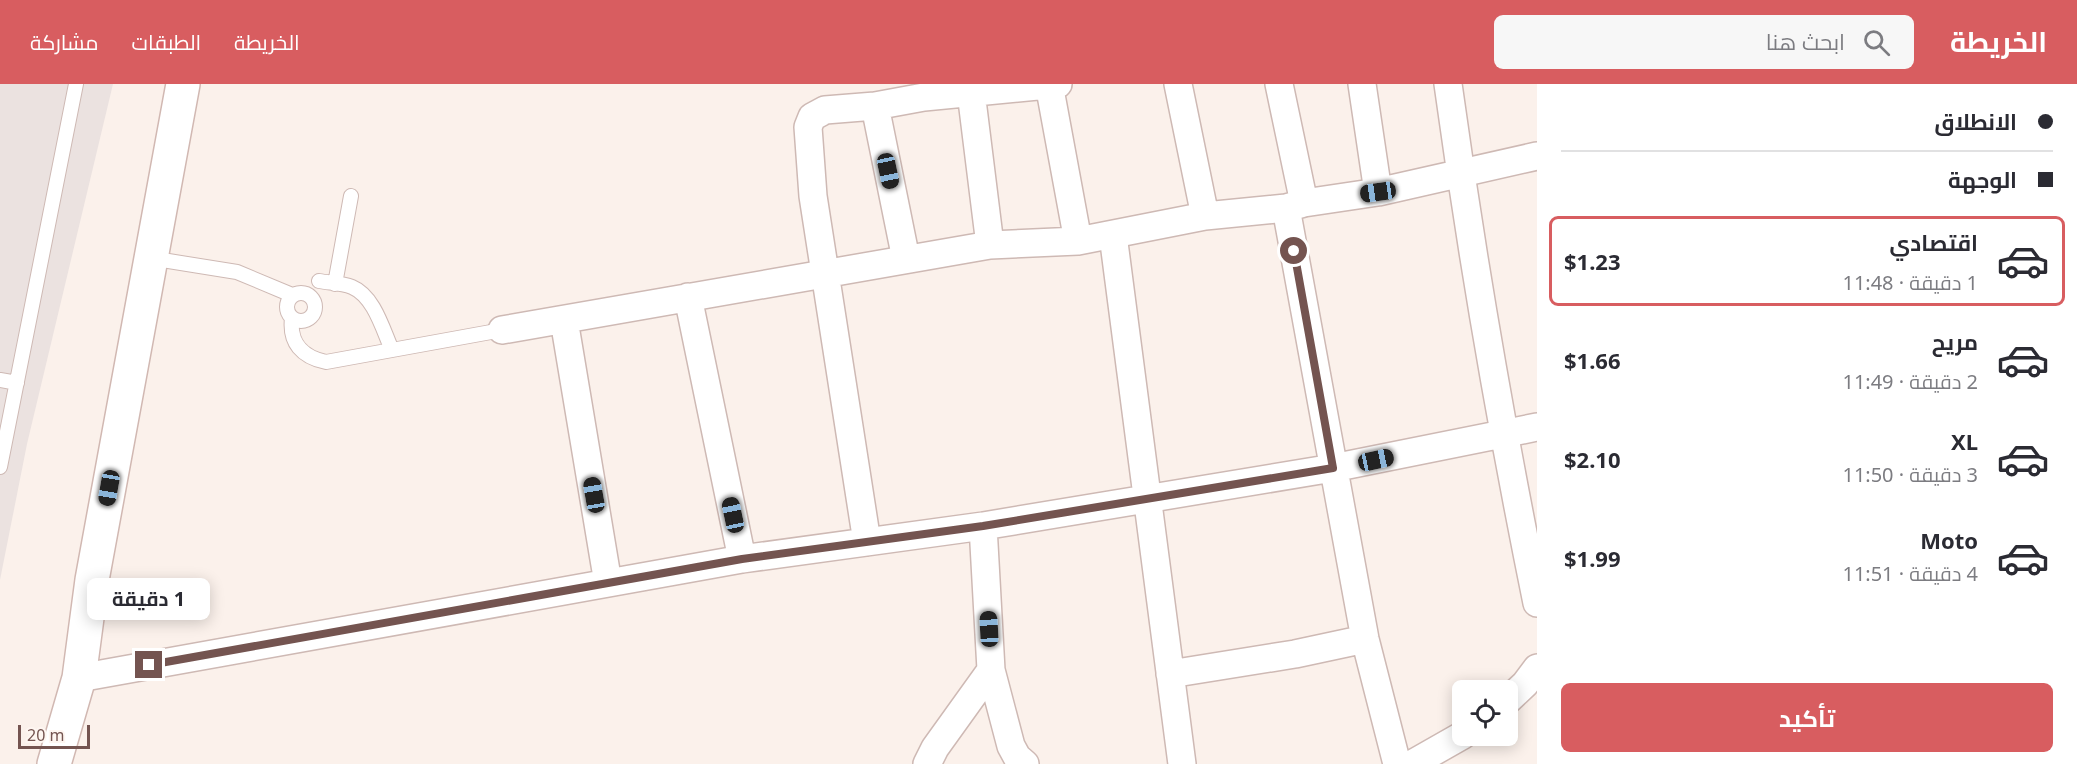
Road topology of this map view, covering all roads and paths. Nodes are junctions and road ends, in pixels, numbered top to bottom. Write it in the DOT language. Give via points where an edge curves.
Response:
graph roads {
  1 [pos="76,84"];
  2 [pos="183,84"];
  3 [pos="1052,84"];
  4 [pos="1178,84"];
  5 [pos="1279,84"];
  6 [pos="1362,84"];
  7 [pos="1448,84"];
  8 [pos="971,89"];
  9 [pos="875,106"];
  10 [pos="1537,156"];
  11 [pos="1461,175"];
  12 [pos="1378,192"];
  13 [pos="351,196"];
  14 [pos="1295,205"];
  15 [pos="1204,216"];
  16 [pos="1113,236"];
  17 [pos="1078,241"];
  18 [pos="990,245"];
  19 [pos="150,258"];
  20 [pos="906,259"];
  21 [pos="826,273"];
  22 [pos="319,281"];
  23 [pos="335,284"];
  24 [pos="292,295"];
  25 [pos="688,297"];
  26 [pos="292,318"];
  27 [pos="564,320"];
  28 [pos="502,330"];
  29 [pos="392,350"];
  30 [pos="0,380"];
  31 [pos="17,383"];
  32 [pos="1537,427"];
  33 [pos="1503,434"];
  34 [pos="0,467"];
  35 [pos="1333,468"];
  36 [pos="1147,500"];
  37 [pos="983,526"];
  38 [pos="867,542"];
  39 [pos="742,559"];
  40 [pos="608,583"];
  41 [pos="1537,603"];
  42 [pos="1365,639"];
  43 [pos="1537,668"];
  44 [pos="991,670"];
  45 [pos="1170,674"];
  46 [pos="79,678"];
  47 [pos="1518,691"];
  48 [pos="1452,741"];
  49 [pos="54,764"];
  50 [pos="927,764"];
  51 [pos="1024,764"];
  52 [pos="1182,764"];
  53 [pos="1397,764"];
  54 [pos="1412,764"];
  1 -- 31 [label="lane"];
  2 -- 19 [label="street"];
  3 -- 8 [label="street"];
  3 -- 17 [label="street"];
  4 -- 15 [label="street"];
  5 -- 14 [label="street"];
  6 -- 12 [label="street"];
  7 -- 11 [label="street"];
  8 -- 9 [label="street"];
  8 -- 18 [label="street"];
  9 -- 20 [label="street"];
  9 -- 21 [label="street" via="825,110 812,117 808,127 813,196"];
  10 -- 11 [label="street"];
  11 -- 12 [label="street"];
  11 -- 33 [label="street"];
  12 -- 14 [label="street"];
  13 -- 23 [label="lane"];
  14 -- 15 [label="street"];
  14 -- 35 [label="street"];
  15 -- 16 [label="street"];
  16 -- 17 [label="street"];
  16 -- 36 [label="street"];
  17 -- 18 [label="street"];
  18 -- 20 [label="street"];
  19 -- 24 [label="lane" via="237,272"];
  19 -- 46 [label="street" via="92,580"];
  20 -- 21 [label="street"];
  21 -- 25 [label="street"];
  21 -- 38 [label="street"];
  22 -- 23 [label="lane"];
  23 -- 29 [label="lane" via="353,287 368,300"];
  24 -- 26 [label="lane" via="286,307"];
  24 -- 26 [label="lane" via="304,292 314,300 315,307 310,318"];
  25 -- 27 [label="street"];
  25 -- 39 [label="street"];
  26 -- 29 [label="lane" via="293,339 298,348 315,360 326,362"];
  27 -- 28 [label="street"];
  27 -- 40 [label="street"];
  28 -- 29 [label="lane"];
  30 -- 31 [label="lane"];
  31 -- 34 [label="lane"];
  32 -- 33 [label="street"];
  33 -- 35 [label="street"];
  33 -- 41 [label="street"];
  35 -- 36 [label="street"];
  35 -- 42 [label="street"];
  36 -- 37 [label="street"];
  36 -- 45 [label="street"];
  37 -- 38 [label="street"];
  37 -- 44 [label="street"];
  38 -- 39 [label="street"];
  39 -- 40 [label="street"];
  40 -- 46 [label="street"];
  42 -- 45 [label="street"];
  42 -- 53 [label="street"];
  43 -- 47 [label="street"];
  44 -- 50 [label="street"];
  44 -- 51 [label="street" via="1011,746"];
  45 -- 52 [label="street"];
  46 -- 49 [label="street"];
  48 -- 54 [label="street"];
}
